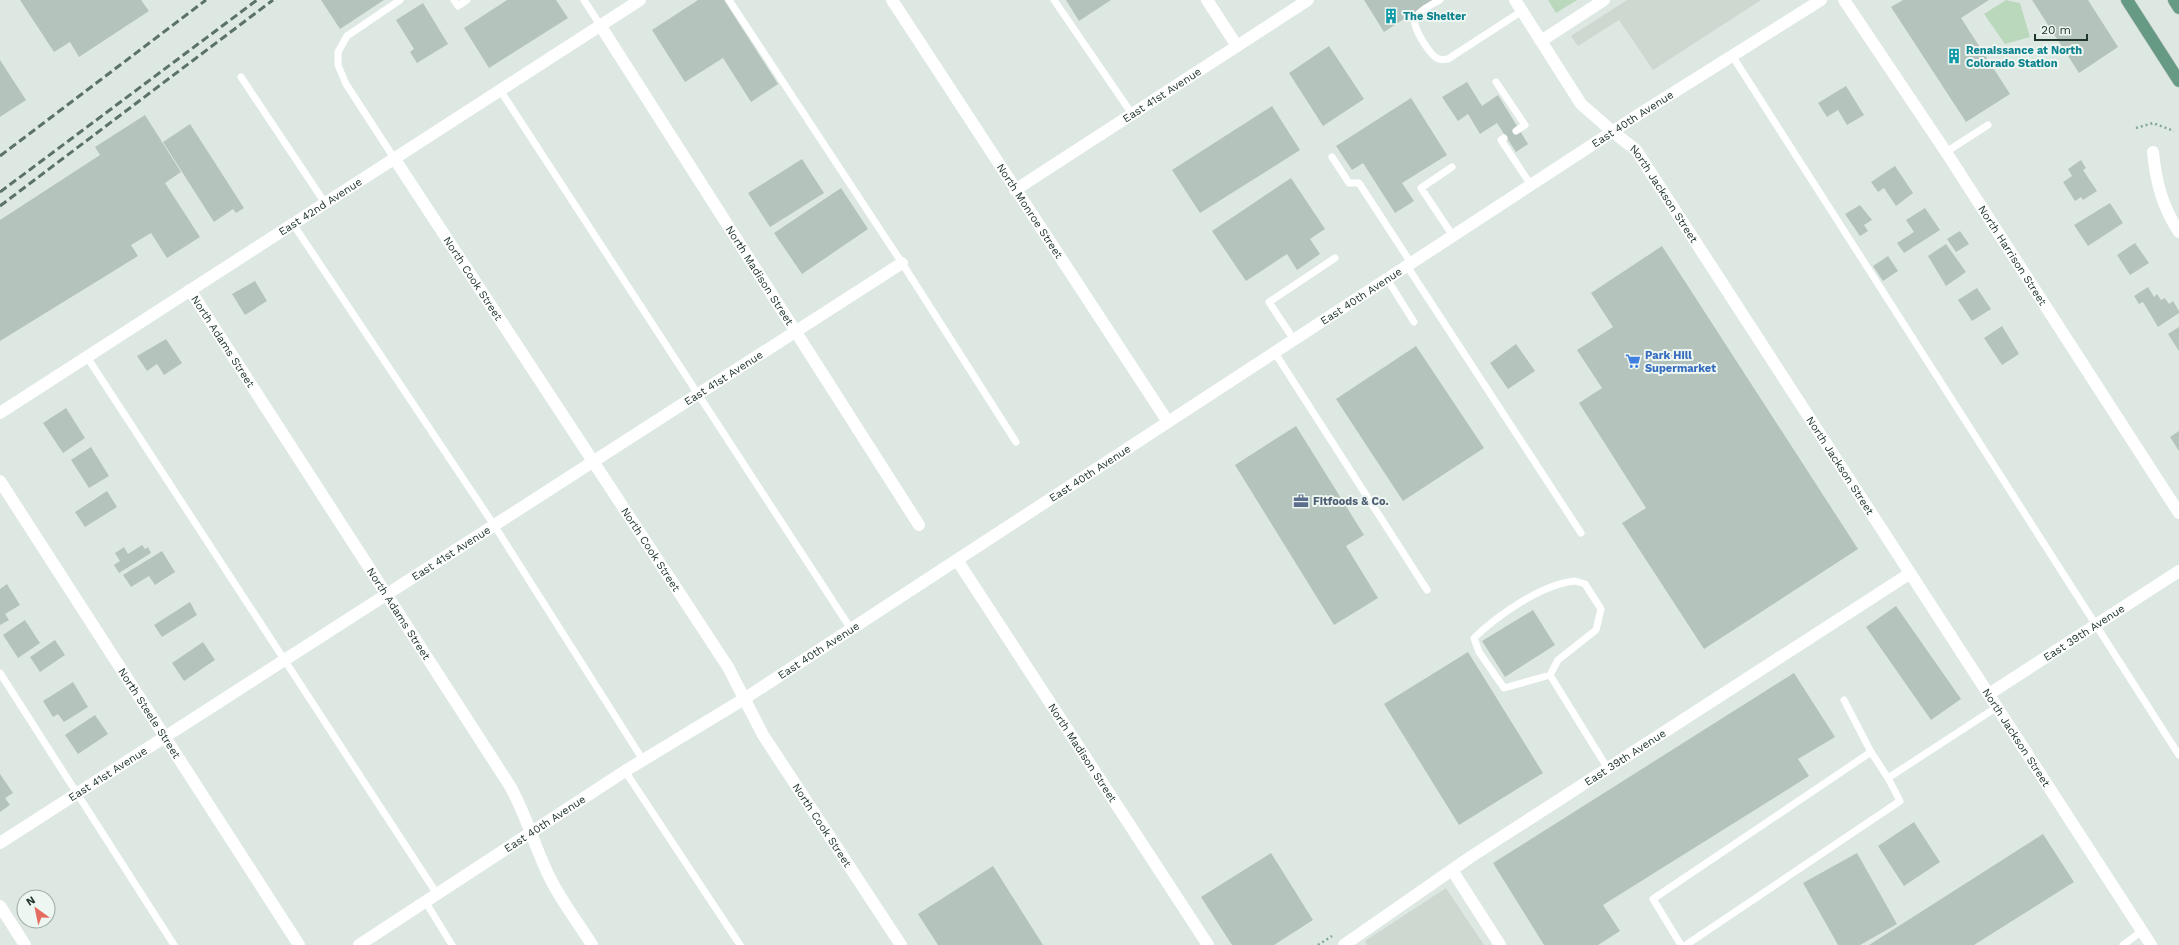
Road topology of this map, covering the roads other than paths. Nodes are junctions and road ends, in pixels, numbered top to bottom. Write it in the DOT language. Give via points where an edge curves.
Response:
graph roads {
  1 [pos="400,0"];
  2 [pos="454,0"];
  3 [pos="467,0"];
  4 [pos="584,0"];
  5 [pos="640,0"];
  6 [pos="729,0"];
  7 [pos="892,0"];
  8 [pos="1054,0"];
  9 [pos="1207,0"];
  10 [pos="1308,0"];
  11 [pos="1440,0"];
  12 [pos="1515,0"];
  13 [pos="1604,0"];
  14 [pos="1821,0"];
  15 [pos="1844,0"];
  16 [pos="2127,0"];
  17 [pos="2174,0"];
  18 [pos="2179,8"];
  19 [pos="1522,11"];
  20 [pos="600,25"];
  21 [pos="1541,41"];
  22 [pos="1237,46"];
  23 [pos="1733,57"];
  24 [pos="241,77"];
  25 [pos="2179,81"];
  26 [pos="1496,82"];
  27 [pos="500,90"];
  28 [pos="1132,114"];
  29 [pos="1988,125"];
  30 [pos="1516,131"];
  31 [pos="1613,132"];
  32 [pos="1504,138"];
  33 [pos="1946,152"];
  34 [pos="2153,152"];
  35 [pos="1332,157"];
  36 [pos="394,158"];
  37 [pos="1452,167"];
  38 [pos="1531,185"];
  39 [pos="1016,190"];
  40 [pos="325,203"];
  41 [pos="293,224"];
  42 [pos="2179,232"];
  43 [pos="1453,236"];
  44 [pos="1335,258"];
  45 [pos="902,263"];
  46 [pos="1409,265"];
  47 [pos="1387,279"];
  48 [pos="190,290"];
  49 [pos="1414,322"];
  50 [pos="796,331"];
  51 [pos="1294,340"];
  52 [pos="1275,353"];
  53 [pos="87,357"];
  54 [pos="698,394"];
  55 [pos="0,413"];
  56 [pos="1168,422"];
  57 [pos="1016,442"];
  58 [pos="593,462"];
  59 [pos="0,480"];
  60 [pos="2179,513"];
  61 [pos="494,525"];
  62 [pos="919,525"];
  63 [pos="1581,533"];
  64 [pos="957,560"];
  65 [pos="2179,571"];
  66 [pos="1909,574"];
  67 [pos="1427,590"];
  68 [pos="386,595"];
  69 [pos="2095,626"];
  70 [pos="851,629"];
  71 [pos="284,660"];
  72 [pos="0,674"];
  73 [pos="1550,675"];
  74 [pos="1989,694"];
  75 [pos="744,699"];
  76 [pos="1844,700"];
  77 [pos="1997,707"];
  78 [pos="166,737"];
  79 [pos="1871,752"];
  80 [pos="2179,755"];
  81 [pos="644,760"];
  82 [pos="1608,769"];
  83 [pos="625,771"];
  84 [pos="1888,778"];
  85 [pos="78,793"];
  86 [pos="532,832"];
  87 [pos="0,843"];
  88 [pos="1452,870"];
  89 [pos="437,894"];
  90 [pos="425,901"];
  91 [pos="0,906"];
  92 [pos="2142,931"];
  93 [pos="1358,941"];
  94 [pos="25,945"];
  95 [pos="174,945"];
  96 [pos="299,945"];
  97 [pos="359,945"];
  98 [pos="452,945"];
  99 [pos="592,945"];
  100 [pos="740,945"];
  101 [pos="901,945"];
  102 [pos="1208,945"];
  103 [pos="1344,945"];
  104 [pos="1500,945"];
  105 [pos="1681,945"];
  106 [pos="1686,945"];
  107 [pos="2123,945"];
  108 [pos="2151,945"];
  1 -- 36 [label="lane" via="347,36 338,52 338,65 346,84"];
  2 -- 3 [label="lane" via="458,6"];
  4 -- 20 [label="lane"];
  5 -- 20 [label="street, East 42nd Avenue"];
  6 -- 45 [label="lane"];
  7 -- 39 [label="street, North Monroe Street"];
  8 -- 28 [label="lane"];
  9 -- 22 [label="street"];
  10 -- 22 [label="street, East 41st Avenue"];
  11 -- 19 [label="lane" via="1419,13 1414,21 1416,29 1433,55 1440,60 1448,58"];
  12 -- 19 [label="street, North Jackson Street"];
  13 -- 21 [label="street"];
  14 -- 23 [label="street, East 40th Avenue"];
  15 -- 33 [label="street, North Harrison Street"];
  16 -- 25 [label="main road"];
  17 -- 18 [label="main road"];
  19 -- 21 [label="street, North Jackson Street"];
  20 -- 27 [label="street, East 42nd Avenue"];
  20 -- 50 [label="street, North Madison Street"];
  21 -- 31 [label="street, North Jackson Street" via="1581,104"];
  22 -- 28 [label="street, East 41st Avenue"];
  23 -- 31 [label="street, East 40th Avenue"];
  23 -- 69 [label="lane"];
  24 -- 40 [label="lane"];
  26 -- 30 [label="lane" via="1525,125"];
  27 -- 36 [label="street, East 42nd Avenue"];
  27 -- 54 [label="lane"];
  28 -- 39 [label="street, East 41st Avenue"];
  29 -- 33 [label="lane"];
  31 -- 38 [label="street, East 40th Avenue"];
  31 -- 66 [label="street, North Jackson Street" via="1636,150"];
  32 -- 38 [label="lane" via="1502,140"];
  33 -- 60 [label="street, North Harrison Street"];
  34 -- 42 [label="street" via="2159,191 2165,208"];
  35 -- 46 [label="lane" via="1349,183 1359,183"];
  36 -- 40 [label="street, East 42nd Avenue"];
  36 -- 58 [label="street, North Cook Street"];
  37 -- 43 [label="lane" via="1421,188"];
  38 -- 43 [label="street, East 40th Avenue"];
  39 -- 56 [label="street, North Monroe Street"];
  40 -- 41 [label="street, East 42nd Avenue"];
  41 -- 48 [label="street, East 42nd Avenue"];
  41 -- 61 [label="lane"];
  43 -- 46 [label="street, East 40th Avenue"];
  44 -- 51 [label="lane" via="1269,302"];
  45 -- 50 [label="street, East 41st Avenue"];
  45 -- 57 [label="lane"];
  46 -- 47 [label="street, East 40th Avenue"];
  46 -- 63 [label="lane"];
  47 -- 49 [label="lane"];
  47 -- 51 [label="street, East 40th Avenue"];
  48 -- 53 [label="street, East 42nd Avenue"];
  48 -- 68 [label="street, North Adams Street"];
  50 -- 54 [label="street, East 41st Avenue"];
  50 -- 62 [label="street, North Madison Street"];
  51 -- 52 [label="street, East 40th Avenue"];
  52 -- 56 [label="street, East 40th Avenue"];
  52 -- 67 [label="lane"];
  53 -- 55 [label="street, East 42nd Avenue"];
  53 -- 71 [label="lane"];
  54 -- 58 [label="street, East 41st Avenue"];
  54 -- 70 [label="lane"];
  56 -- 64 [label="street, East 40th Avenue"];
  58 -- 61 [label="street, East 41st Avenue"];
  58 -- 75 [label="street, North Cook Street" via="728,667"];
  59 -- 78 [label="street, North Steele Street"];
  61 -- 68 [label="street, East 41st Avenue"];
  61 -- 81 [label="lane"];
  64 -- 70 [label="street, East 40th Avenue"];
  64 -- 102 [label="street, North Madison Street"];
  65 -- 69 [label="street, East 39th Avenue"];
  66 -- 74 [label="street, North Jackson Street"];
  66 -- 82 [label="street, East 39th Avenue"];
  68 -- 71 [label="street, East 41st Avenue"];
  68 -- 86 [label="street, North Adams Street" via="510,786"];
  69 -- 74 [label="street, East 39th Avenue"];
  69 -- 80 [label="lane"];
  70 -- 75 [label="street, East 40th Avenue"];
  71 -- 78 [label="street, East 41st Avenue"];
  71 -- 89 [label="lane"];
  72 -- 85 [label="lane"];
  73 -- 73 [label="lane" via="1558,660 1596,630 1601,609 1585,584 1575,581 1563,582 1515,605 1474,638 1479,652 1504,688"];
  73 -- 82 [label="lane"];
  74 -- 77 [label="street, North Jackson Street"];
  75 -- 81 [label="street, East 40th Avenue"];
  75 -- 101 [label="street, North Cook Street" via="764,735"];
  76 -- 79 [label="lane"];
  77 -- 84 [label="lane"];
  77 -- 92 [label="street, North Jackson Street"];
  78 -- 85 [label="street, East 41st Avenue"];
  78 -- 96 [label="street, North Steele Street"];
  79 -- 84 [label="lane"];
  79 -- 105 [label="lane" via="1653,899"];
  81 -- 83 [label="street, East 40th Avenue"];
  82 -- 88 [label="street, East 39th Avenue"];
  83 -- 86 [label="street, East 40th Avenue"];
  83 -- 100 [label="lane"];
  84 -- 106 [label="lane" via="1900,801"];
  85 -- 87 [label="street, East 41st Avenue"];
  85 -- 95 [label="lane"];
  86 -- 89 [label="street, East 40th Avenue"];
  86 -- 99 [label="street, North Adams Street" via="552,881"];
  88 -- 93 [label="street, East 39th Avenue"];
  88 -- 104 [label="street"];
  89 -- 90 [label="street, East 40th Avenue"];
  90 -- 97 [label="street, East 40th Avenue"];
  90 -- 98 [label="lane"];
  91 -- 94 [label="street"];
  92 -- 107 [label="lane"];
  92 -- 108 [label="street, North Jackson Street"];
  93 -- 103 [label="street, East 39th Avenue"];
}
